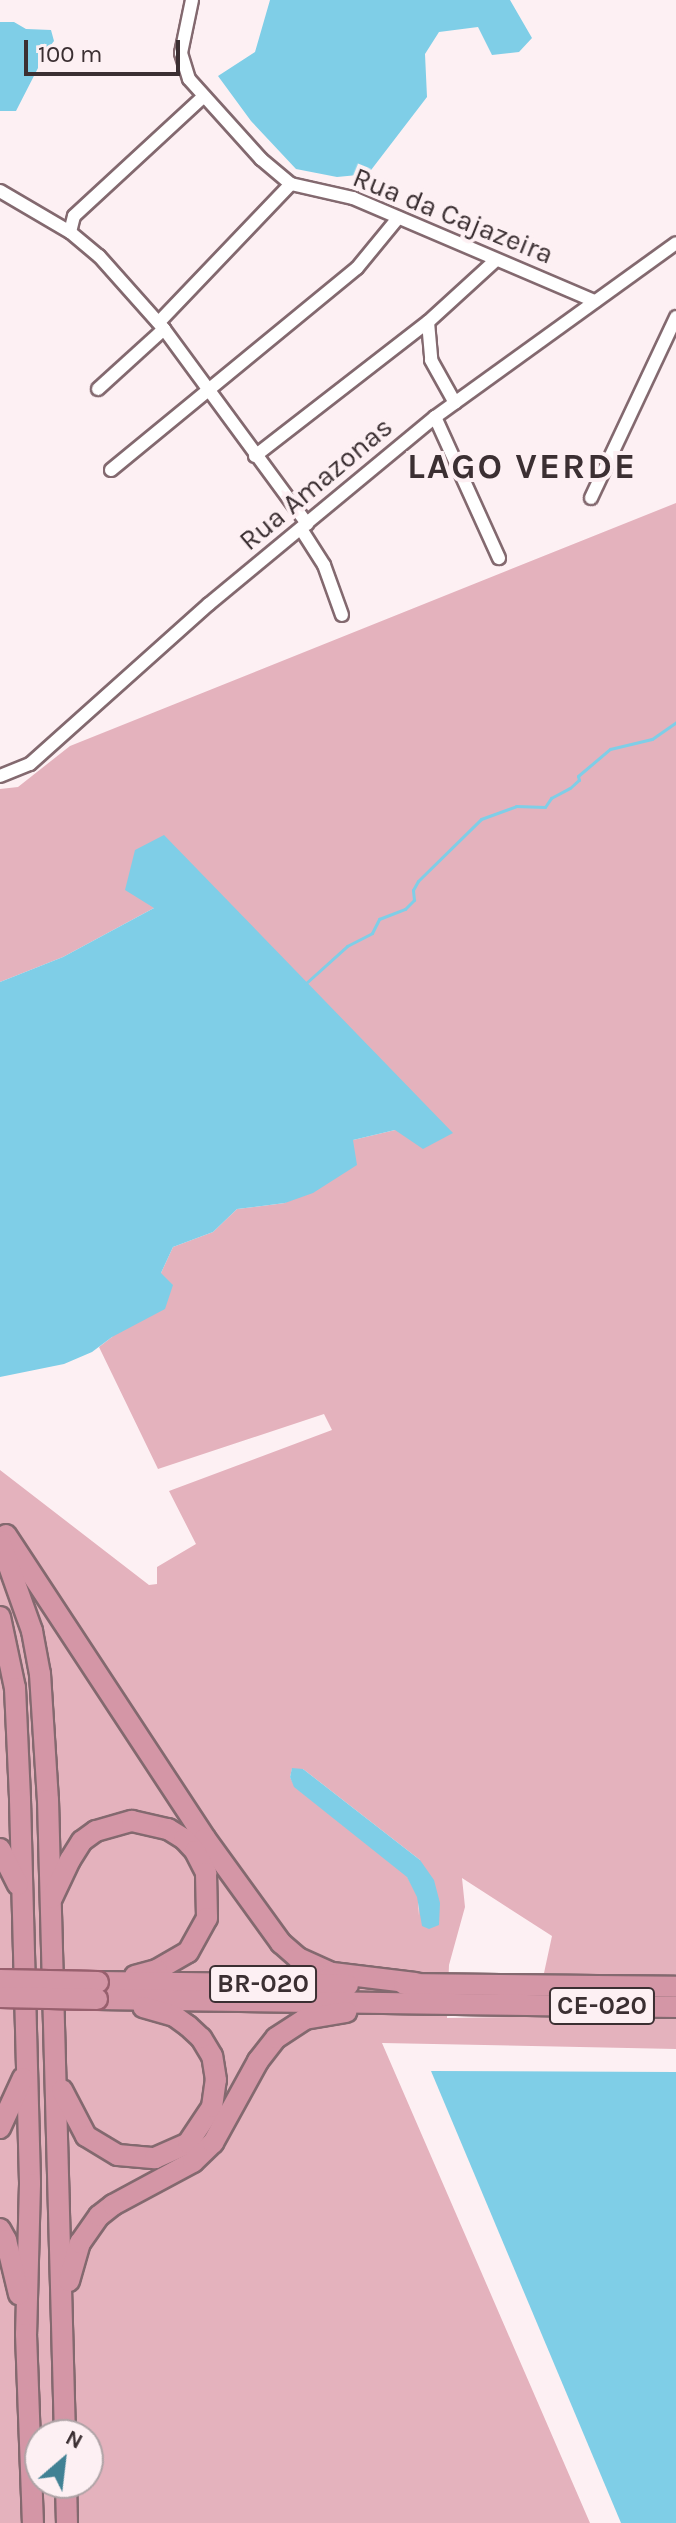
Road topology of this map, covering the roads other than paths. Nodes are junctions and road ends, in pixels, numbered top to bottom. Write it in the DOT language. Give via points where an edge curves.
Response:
graph roads {
  1 [pos="192,0"];
  2 [pos="203,97"];
  3 [pos="291,184"];
  4 [pos="0,191"];
  5 [pos="398,218"];
  6 [pos="70,232"];
  7 [pos="676,243"];
  8 [pos="496,260"];
  9 [pos="595,301"];
  10 [pos="676,317"];
  11 [pos="428,322"];
  12 [pos="162,326"];
  13 [pos="98,389"];
  14 [pos="209,393"];
  15 [pos="455,403"];
  16 [pos="435,417"];
  17 [pos="255,456"];
  18 [pos="111,470"];
  19 [pos="591,498"];
  20 [pos="304,527"];
  21 [pos="499,558"];
  22 [pos="342,615"];
  23 [pos="0,776"];
  24 [pos="0,1528"];
  25 [pos="0,1541"];
  26 [pos="0,1617"];
  27 [pos="0,1849"];
  28 [pos="22,1892"];
  29 [pos="50,1901"];
  30 [pos="0,1980"];
  31 [pos="415,1983"];
  32 [pos="676,1987"];
  33 [pos="103,1991"];
  34 [pos="0,1997"];
  35 [pos="395,2003"];
  36 [pos="676,2007"];
  37 [pos="27,2067"];
  38 [pos="56,2074"];
  39 [pos="0,2128"];
  40 [pos="0,2229"];
  41 [pos="63,2300"];
  42 [pos="26,2334"];
  43 [pos="65,2419"];
  44 [pos="66,2499"];
  45 [pos="33,2523"];
  46 [pos="67,2523"];
  1 -- 2 [label="street, Rua da Cajazeira" via="181,53 189,79"];
  2 -- 3 [label="street, Rua da Cajazeira"];
  2 -- 6 [label="street" via="74,216"];
  3 -- 5 [label="street, Rua da Cajazeira" via="353,198"];
  3 -- 12 [label="street"];
  4 -- 6 [label="street"];
  5 -- 8 [label="street, Rua da Cajazeira"];
  5 -- 14 [label="street" via="357,268"];
  6 -- 12 [label="street"];
  7 -- 9 [label="street, Rua Amazonas"];
  8 -- 9 [label="street, Rua da Cajazeira"];
  8 -- 11 [label="street"];
  9 -- 15 [label="street, Rua Amazonas"];
  10 -- 19 [label="street"];
  11 -- 15 [label="street" via="431,360"];
  11 -- 17 [label="street"];
  12 -- 13 [label="street"];
  12 -- 14 [label="street"];
  14 -- 17 [label="street"];
  14 -- 18 [label="street"];
  15 -- 16 [label="street, Rua Amazonas"];
  16 -- 20 [label="street, Rua Amazonas"];
  16 -- 21 [label="street"];
  17 -- 20 [label="street"];
  20 -- 22 [label="street"];
  20 -- 23 [label="street, Rua Amazonas" via="30,764"];
  24 -- 31 [label="highway" via="205,1838 281,1943 298,1958 332,1973"];
  25 -- 29 [label="highway" via="32,1631 40,1674"];
  26 -- 28 [label="highway" via="15,1688"];
  27 -- 28 [label="highway"];
  28 -- 37 [label="highway"];
  29 -- 33 [label="highway" via="82,1841 115,1823 168,1829 195,1851 206,1873 209,1903 198,1937 176,1962"];
  29 -- 38 [label="highway"];
  30 -- 33 [label="highway, BR-020, bridge"];
  31 -- 32 [label="highway, CE-020"];
  31 -- 33 [label="highway, BR-020"];
  33 -- 34 [label="highway, BR-020, bridge"];
  33 -- 35 [label="highway, BR-020"];
  33 -- 38 [label="highway" via="174,2016 201,2038 212,2056 216,2080 212,2107 199,2132 175,2151 155,2158 118,2155 86,2136"];
  35 -- 36 [label="highway, CE-020"];
  35 -- 41 [label="highway" via="305,2019 276,2038 204,2153 99,2216 80,2243"];
  37 -- 39 [label="highway"];
  37 -- 42 [label="highway"];
  38 -- 41 [label="highway"];
  40 -- 42 [label="highway" via="14,2268"];
  41 -- 43 [label="highway"];
  42 -- 45 [label="highway"];
  44 -- 46 [label="highway"];
}
